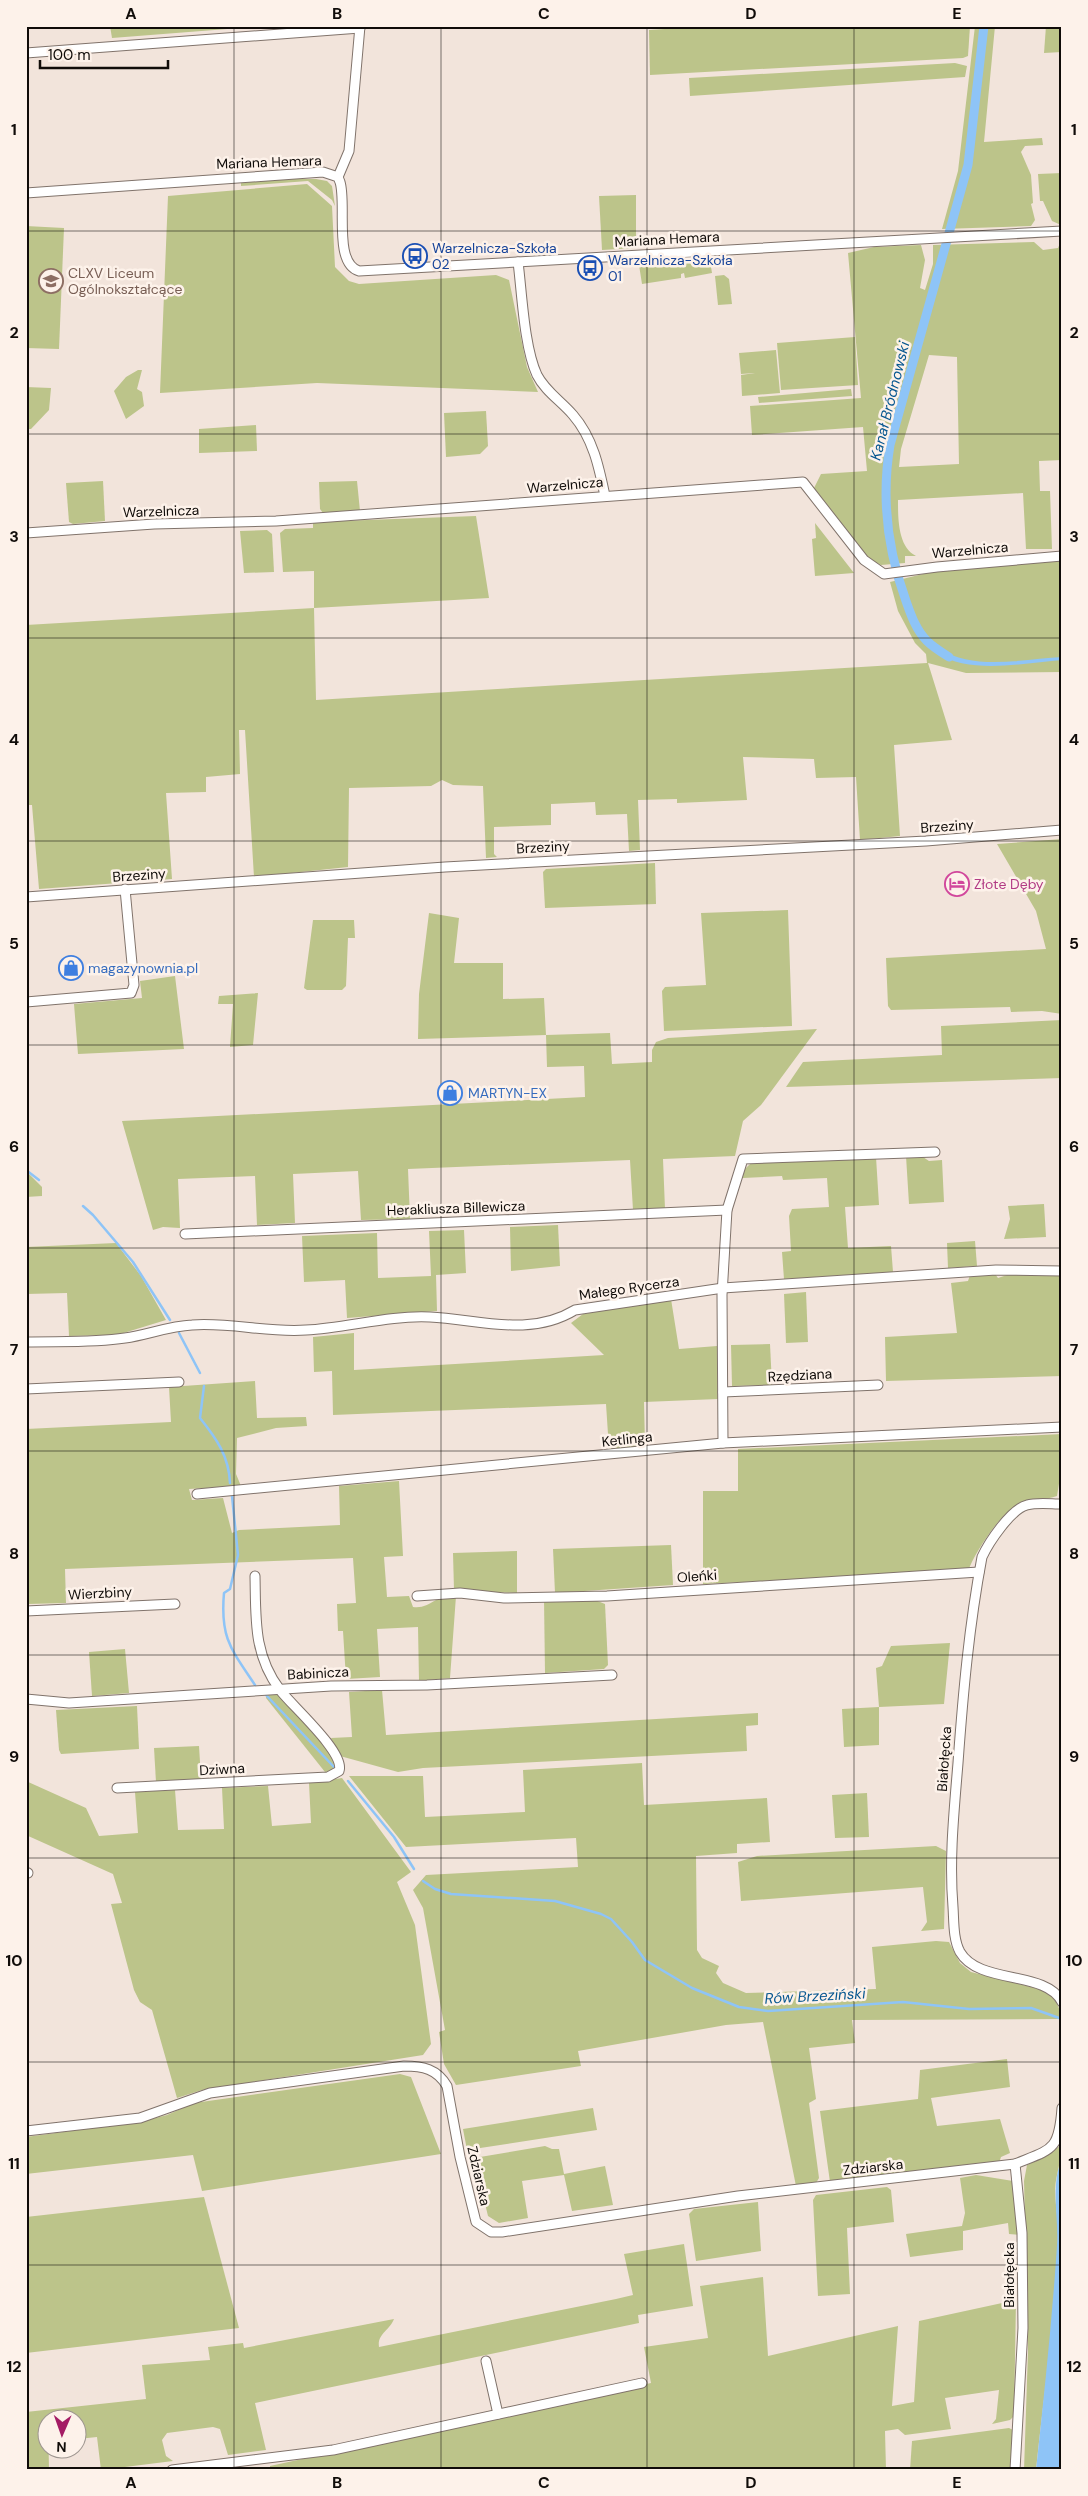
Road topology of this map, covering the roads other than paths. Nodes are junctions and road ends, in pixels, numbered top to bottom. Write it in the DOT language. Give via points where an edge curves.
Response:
graph roads {
  1 [pos="360,27"];
  2 [pos="26,53"];
  3 [pos="338,177"];
  4 [pos="26,193"];
  5 [pos="1062,231"];
  6 [pos="518,262"];
  7 [pos="605,496"];
  8 [pos="26,533"];
  9 [pos="1062,556"];
  10 [pos="1062,830"];
  11 [pos="125,889"];
  12 [pos="26,897"];
  13 [pos="26,1002"];
  14 [pos="935,1152"];
  15 [pos="727,1210"];
  16 [pos="185,1234"];
  17 [pos="1062,1271"];
  18 [pos="723,1288"];
  19 [pos="26,1342"];
  20 [pos="179,1382"];
  21 [pos="878,1385"];
  22 [pos="26,1389"];
  23 [pos="723,1392"];
  24 [pos="1062,1428"];
  25 [pos="723,1443"];
  26 [pos="197,1494"];
  27 [pos="1062,1504"];
  28 [pos="979,1572"];
  29 [pos="255,1576"];
  30 [pos="417,1596"];
  31 [pos="175,1604"];
  32 [pos="26,1611"];
  33 [pos="612,1675"];
  34 [pos="279,1689"];
  35 [pos="26,1699"];
  36 [pos="117,1788"];
  37 [pos="1062,2002"];
  38 [pos="1062,2108"];
  39 [pos="26,2132"];
  40 [pos="1014,2164"];
  41 [pos="486,2361"];
  42 [pos="642,2383"];
  43 [pos="498,2414"];
  44 [pos="172,2470"];
  45 [pos="1015,2470"];
  1 -- 2 [label="street"];
  1 -- 3 [label="street" via="349,151"];
  3 -- 4 [label="street, Mariana Hemara" via="309,172"];
  3 -- 6 [label="street, Mariana Hemara" via="342,188 343,251 354,269"];
  5 -- 6 [label="street, Mariana Hemara"];
  6 -- 7 [label="street" via="536,374 582,428 597,462"];
  7 -- 8 [label="street, Warzelnicza" via="276,521 154,524"];
  7 -- 9 [label="street, Warzelnicza" via="803,482 864,560 890,575 909,570"];
  10 -- 11 [label="street, Brzeziny"];
  11 -- 12 [label="street, Brzeziny"];
  11 -- 13 [label="street" via="134,985 131,993"];
  14 -- 15 [label="street" via="743,1159"];
  15 -- 16 [label="street, Herakliusza Billewicza"];
  15 -- 18 [label="street"];
  17 -- 18 [label="street, Małego Rycerza" via="996,1270"];
  18 -- 19 [label="street, Małego Rycerza" via="575,1310 550,1320 512,1325 415,1317 290,1331 192,1325 107,1341"];
  18 -- 23 [label="street"];
  20 -- 22 [label="street"];
  21 -- 23 [label="street, Rzędziana"];
  23 -- 25 [label="street"];
  24 -- 25 [label="street, Ketlinga"];
  25 -- 26 [label="street, Ketlinga"];
  27 -- 28 [label="street, Białołęcka" via="1021,1506 990,1541"];
  28 -- 30 [label="street, Oleńki" via="608,1596 504,1598 460,1593"];
  28 -- 37 [label="street, Białołęcka" via="963,1686 951,1856 955,1934 959,1950 972,1965 1052,1990"];
  29 -- 34 [label="street" via="258,1649"];
  31 -- 32 [label="street, Wierzbiny"];
  33 -- 34 [label="street, Babinicza"];
  34 -- 35 [label="street, Babinicza" via="69,1703"];
  34 -- 36 [label="street, Dziwna" via="321,1735 340,1764 337,1774 328,1778"];
  38 -- 40 [label="street" via="1055,2144"];
  39 -- 40 [label="street, Zdziarska" via="140,2118 210,2093 404,2066 422,2067 432,2070 447,2086 476,2222 497,2232 738,2196"];
  40 -- 45 [label="street, Białołęcka" via="1022,2233 1023,2328"];
  41 -- 43 [label="street"];
  42 -- 43 [label="street"];
  43 -- 44 [label="street" via="328,2451"];
}
